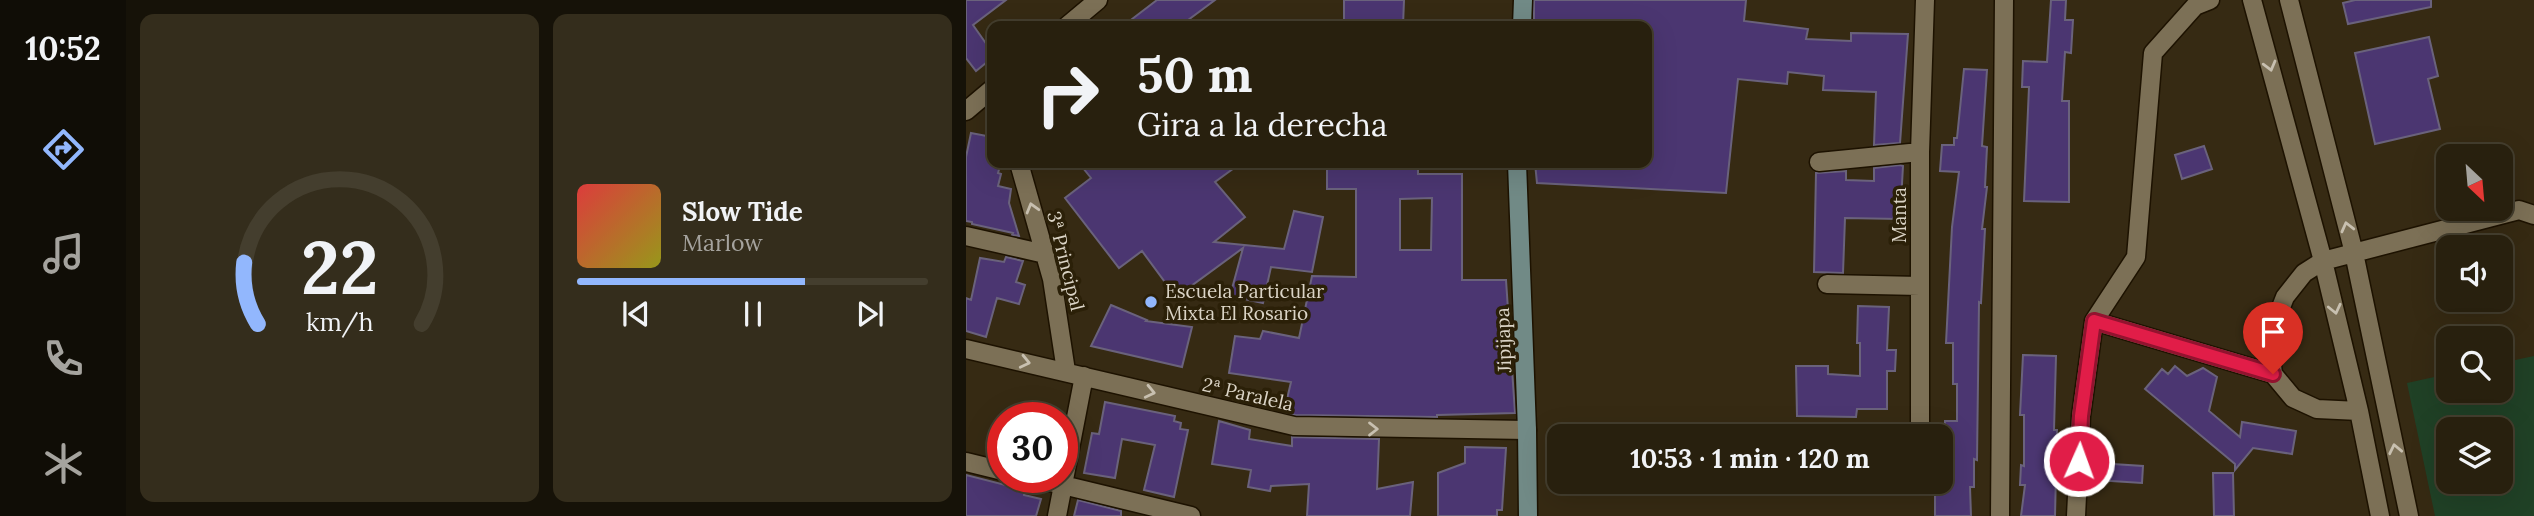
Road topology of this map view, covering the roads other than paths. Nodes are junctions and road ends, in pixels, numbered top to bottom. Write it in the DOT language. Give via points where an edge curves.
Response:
graph roads {
  1 [pos="1098,0"];
  2 [pos="1523,0"];
  3 [pos="1924,0"];
  4 [pos="2004,0"];
  5 [pos="2210,0"];
  6 [pos="2252,0"];
  7 [pos="2289,0"];
  8 [pos="1073,21"];
  9 [pos="1522,21"];
  10 [pos="987,93"];
  11 [pos="966,111"];
  12 [pos="1920,152"];
  13 [pos="1819,162"];
  14 [pos="1019,168"];
  15 [pos="1517,168"];
  16 [pos="2534,215"];
  17 [pos="966,236"];
  18 [pos="2354,253"];
  19 [pos="1045,254"];
  20 [pos="2323,261"];
  21 [pos="1827,284"];
  22 [pos="1920,286"];
  23 [pos="2094,321"];
  24 [pos="966,349"];
  25 [pos="1075,374"];
  26 [pos="2273,374"];
  27 [pos="1072,402"];
  28 [pos="2359,411"];
  29 [pos="1920,424"];
  30 [pos="1527,430"];
  31 [pos="966,462"];
  32 [pos="987,467"];
  33 [pos="1078,488"];
  34 [pos="1063,493"];
  35 [pos="1058,516"];
  36 [pos="1191,516"];
  37 [pos="1528,516"];
  38 [pos="2000,516"];
  39 [pos="2076,516"];
  40 [pos="2379,516"];
  41 [pos="2409,516"];
  1 -- 8 [label="street"];
  2 -- 9 [label="street"];
  3 -- 12 [label="street, Manta"];
  4 -- 38 [label="street"];
  5 -- 23 [label="street" via="2195,6 2154,53 2136,257"];
  6 -- 20 [label="street, one-way"];
  18 -- 7 [label="street, one-way"];
  10 -- 11 [label="street"];
  12 -- 13 [label="street"];
  12 -- 22 [label="street, Manta"];
  19 -- 14 [label="street, 3ª Principal, one-way"];
  15 -- 30 [label="street, Jipijapa"];
  16 -- 18 [label="street" via="2519,210"];
  17 -- 19 [label="street"];
  18 -- 20 [label="street"];
  41 -- 18 [label="street, one-way"];
  19 -- 25 [label="street, 3ª Principal"];
  20 -- 26 [label="street" via="2304,273 2285,297 2269,338"];
  20 -- 28 [label="street, one-way"];
  21 -- 22 [label="street"];
  22 -- 29 [label="street, Manta"];
  23 -- 26 [label="street"];
  23 -- 39 [label="street" via="2081,416"];
  24 -- 25 [label="street, 2ª Paralela, one-way"];
  25 -- 27 [label="street, 3ª Principal"];
  25 -- 30 [label="street, 2ª Paralela, one-way" via="1301,427"];
  26 -- 28 [label="street" via="2293,398 2316,409"];
  28 -- 40 [label="street"];
  30 -- 37 [label="street, Jipijapa"];
  31 -- 32 [label="street"];
  33 -- 36 [label="street"];
  34 -- 35 [label="street, 3ª Principal"];
}
